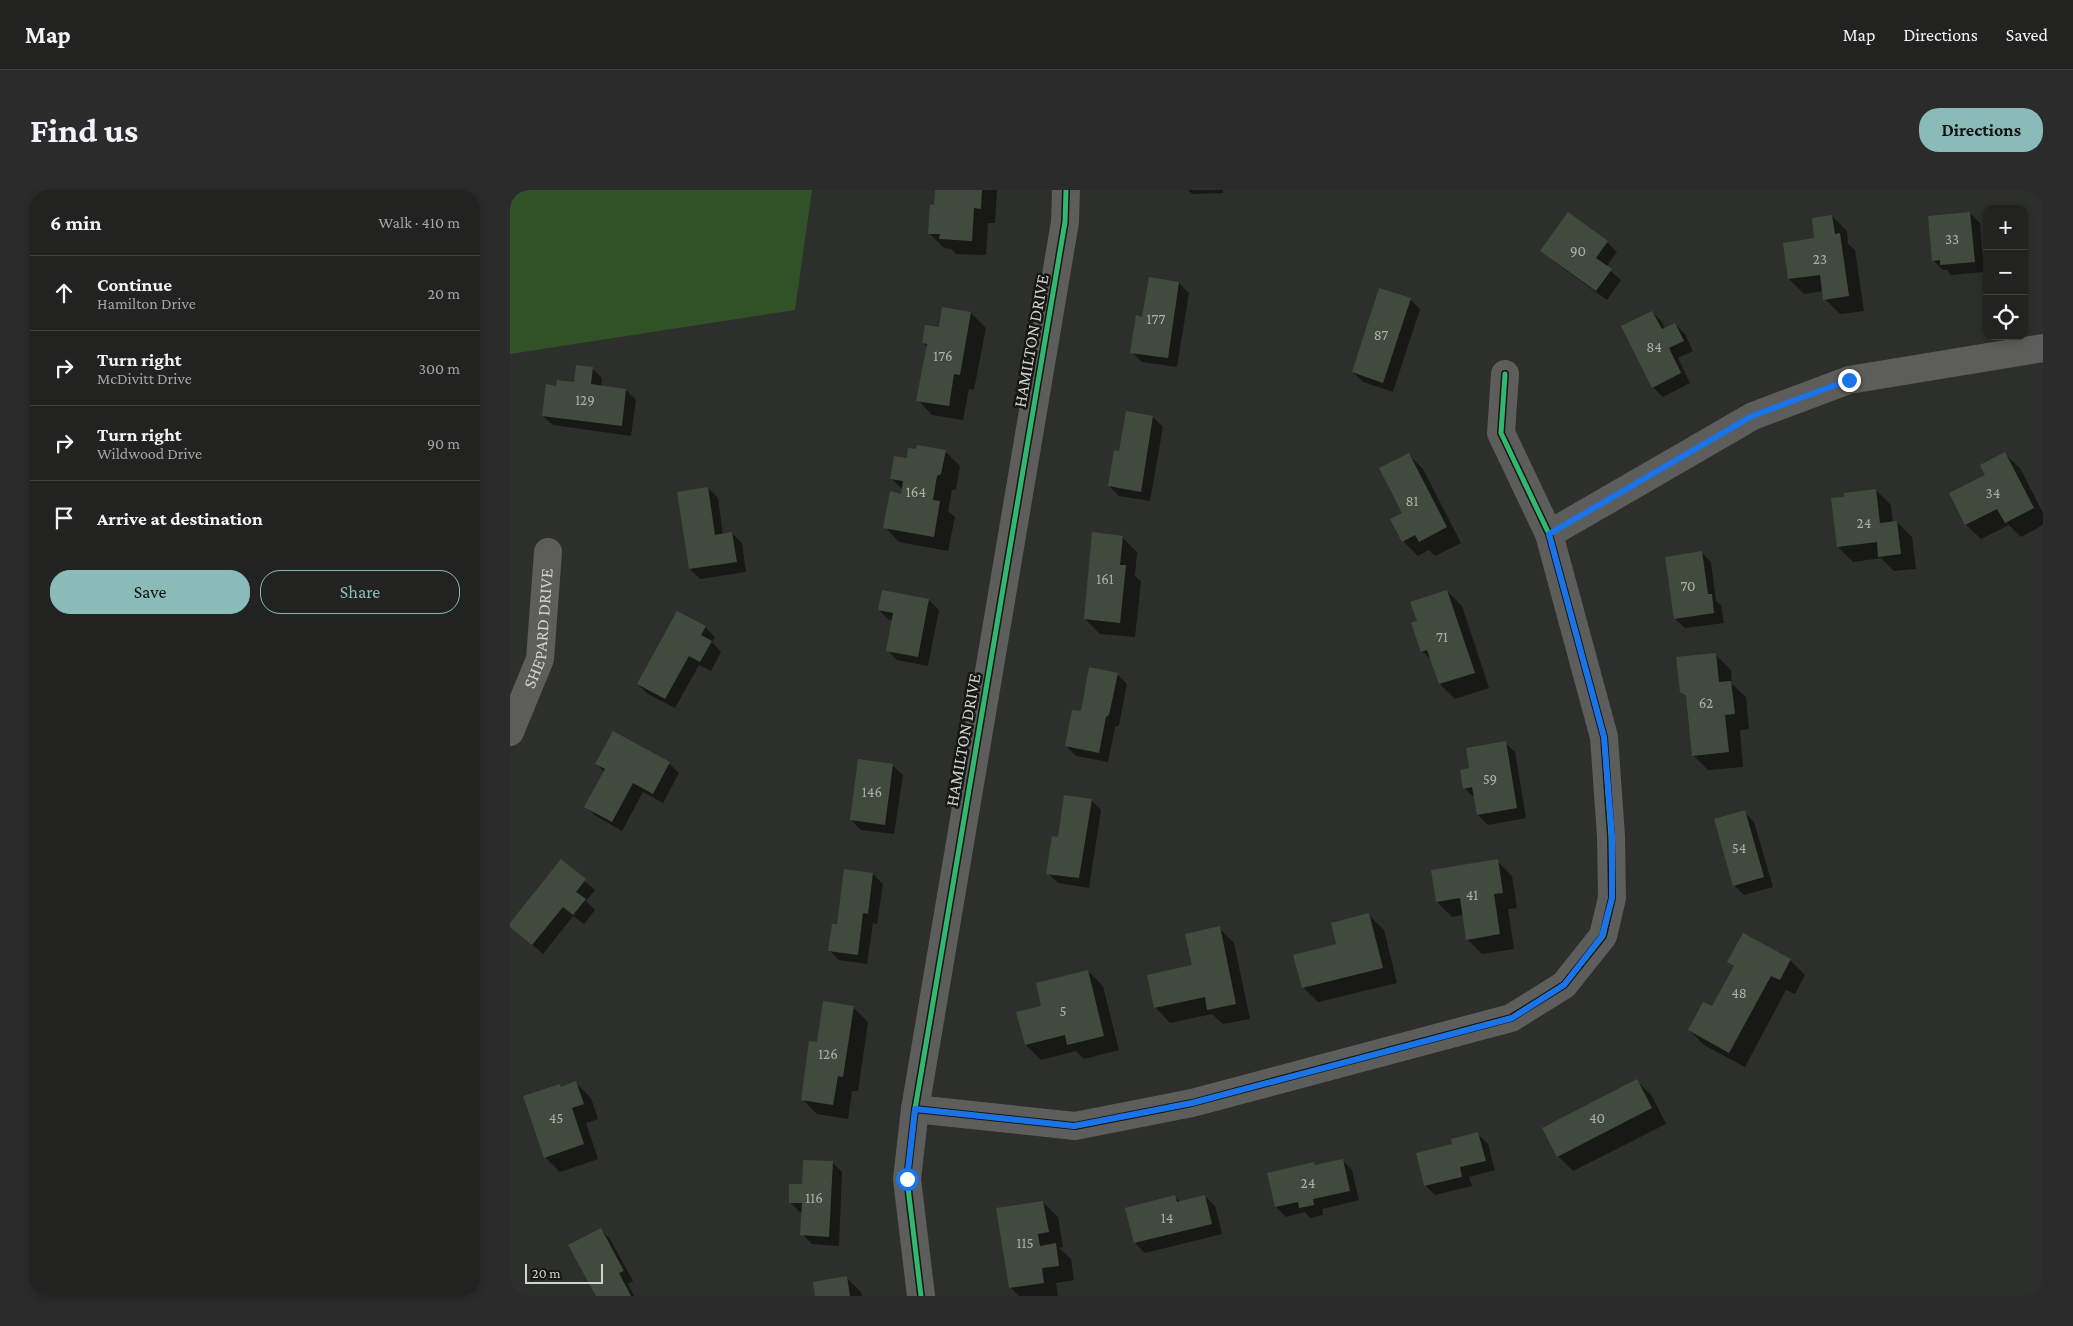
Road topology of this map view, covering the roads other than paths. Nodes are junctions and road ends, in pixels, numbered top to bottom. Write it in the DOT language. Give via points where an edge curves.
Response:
graph roads {
  1 [pos="1066,190"];
  2 [pos="2043,348"];
  3 [pos="1505,374"];
  4 [pos="1549,534"];
  5 [pos="548,552"];
  6 [pos="510,732"];
  7 [pos="915,1109"];
  8 [pos="921,1296"];
  1 -- 7 [label="street, HAMILTON DRIVE" via="1065,222"];
  2 -- 4 [label="street" via="1849,380 1752,416"];
  3 -- 4 [label="street" via="1501,433"];
  4 -- 7 [label="street" via="1604,737 1612,836 1612,898 1602,936 1564,985 1512,1018 1192,1103 1074,1126"];
  5 -- 6 [label="street, SHEPARD DRIVE" via="540,659"];
  7 -- 8 [label="street, HAMILTON DRIVE" via="907,1179"];
}
